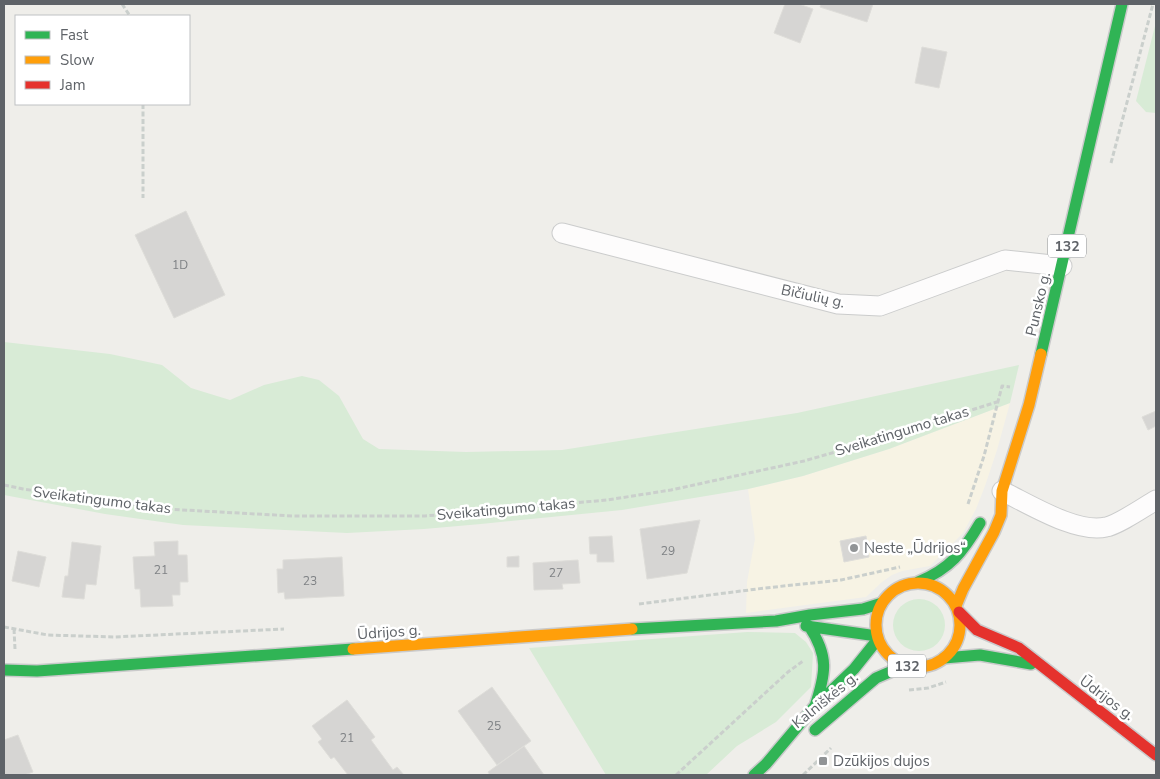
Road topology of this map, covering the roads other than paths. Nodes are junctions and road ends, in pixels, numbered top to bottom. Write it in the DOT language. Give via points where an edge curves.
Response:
graph roads {
  1 [pos="1122,4"];
  2 [pos="562,233"];
  3 [pos="1062,266"];
  4 [pos="1002,491"];
  5 [pos="1156,500"];
  6 [pos="918,582"];
  7 [pos="882,603"];
  8 [pos="957,609"];
  9 [pos="776,620"];
  10 [pos="809,626"];
  11 [pos="878,638"];
  12 [pos="944,658"];
  13 [pos="906,665"];
  14 [pos="1040,665"];
  15 [pos="4,670"];
  16 [pos="814,707"];
  17 [pos="1156,755"];
  18 [pos="766,764"];
  19 [pos="754,775"];
  1 -- 3 [label="main road, Punsko g. / 132"];
  2 -- 3 [label="street, Bičiulių g." via="838,304 880,306 1005,260"];
  3 -- 4 [label="main road, Punsko g. / 132" via="1030,405"];
  4 -- 5 [label="street" via="1089,529 1107,527"];
  4 -- 6 [label="main road, Punsko g. / 132" via="953,562 942,572"];
  4 -- 8 [label="main road, Punsko g. / 132" via="1001,514"];
  6 -- 7 [label="main road, Punsko g. / 132" via="897,588"];
  6 -- 8 [label="main road" via="940,588 950,596"];
  7 -- 9 [label="main road, Ūdrijos g." via="863,609"];
  7 -- 11 [label="main road, 132" via="877,614"];
  8 -- 12 [label="main road, Punsko g. / 132" via="961,622 957,642"];
  8 -- 14 [label="main road, Ūdrijos g." via="977,630 1019,648"];
  9 -- 10 [label="main road, Ūdrijos g."];
  9 -- 15 [label="main road, Ūdrijos g." via="37,671"];
  10 -- 11 [label="main road, Ūdrijos g."];
  10 -- 16 [label="main road" via="824,652 825,667 824,683"];
  11 -- 13 [label="main road, 132" via="889,656"];
  11 -- 16 [label="main road, Kalniškės g. / 132" via="854,669"];
  12 -- 13 [label="main road, 132" via="926,667"];
  12 -- 14 [label="main road, Ūdrijos g." via="980,656"];
  13 -- 18 [label="main road, Kalniškės g. / 132" via="876,678 818,728"];
  14 -- 17 [label="main road, Ūdrijos g."];
  16 -- 18 [label="main road, Kalniškės g. / 132"];
  18 -- 19 [label="main road, Kalniškės g. / 132"];
}
